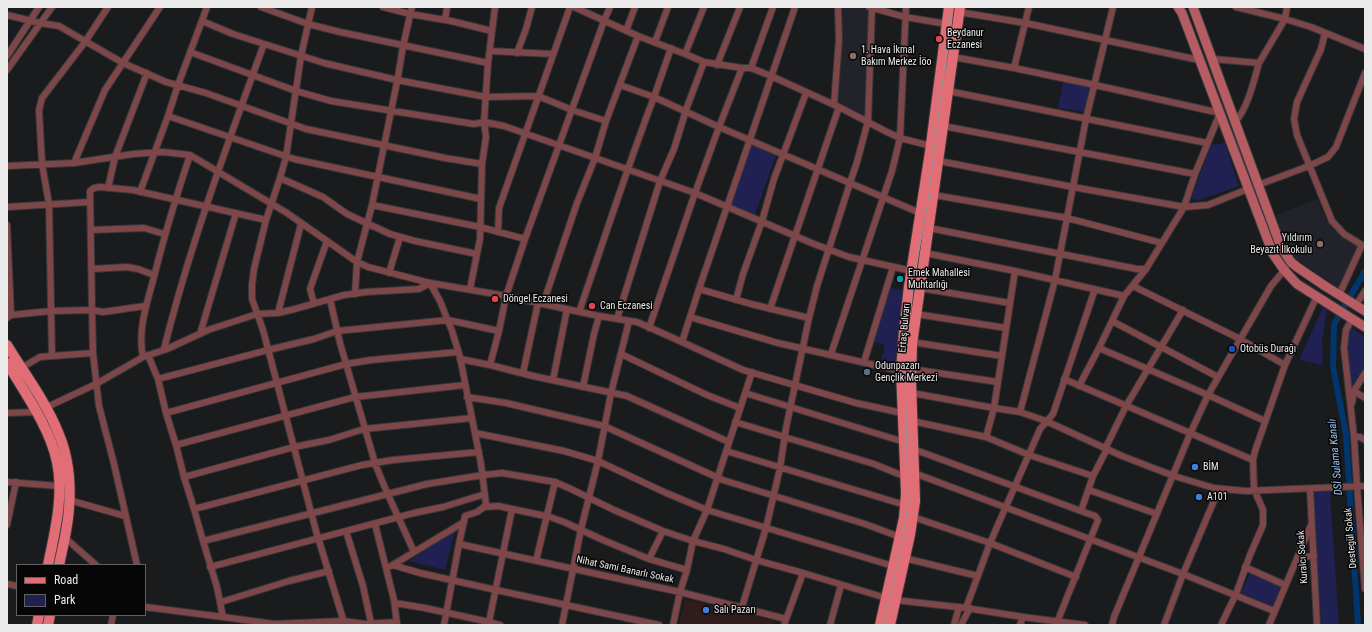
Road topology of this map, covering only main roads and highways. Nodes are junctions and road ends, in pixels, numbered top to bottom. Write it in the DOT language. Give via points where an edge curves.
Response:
graph roads {
  1 [pos="949,7"];
  2 [pos="1178,7"];
  3 [pos="1194,7"];
  4 [pos="959,9"];
  5 [pos="1365,311"];
  6 [pos="1365,327"];
  7 [pos="7,345"];
  8 [pos="7,364"];
  9 [pos="906,370"];
  10 [pos="41,410"];
  11 [pos="910,475"];
  12 [pos="48,564"];
  13 [pos="59,564"];
  14 [pos="891,599"];
  15 [pos="880,625"];
  16 [pos="890,625"];
  1 -- 9 [label="main road, Ertaş Bulvarı" via="904,331"];
  2 -- 6 [label="main road" via="1273,254 1297,284"];
  3 -- 5 [label="main road" via="1281,247 1291,262"];
  4 -- 9 [label="main road, Ertaş Bulvarı" via="939,161"];
  7 -- 10 [label="main road"];
  8 -- 10 [label="main road"];
  9 -- 11 [label="main road, Ertaş Bulvarı" via="902,413"];
  9 -- 11 [label="main road, Ertaş Bulvarı" via="912,394 913,449"];
  10 -- 12 [label="main road" via="57,461 59,486 59,508"];
  10 -- 13 [label="main road" via="58,432 68,474 69,507"];
  11 -- 14 [label="main road, Ertaş Bulvarı" via="893,566"];
  11 -- 14 [label="main road, Ertaş Bulvarı" via="915,501 913,517"];
  14 -- 15 [label="main road, Ertaş Bulvarı"];
  14 -- 16 [label="main road, Ertaş Bulvarı"];
}
